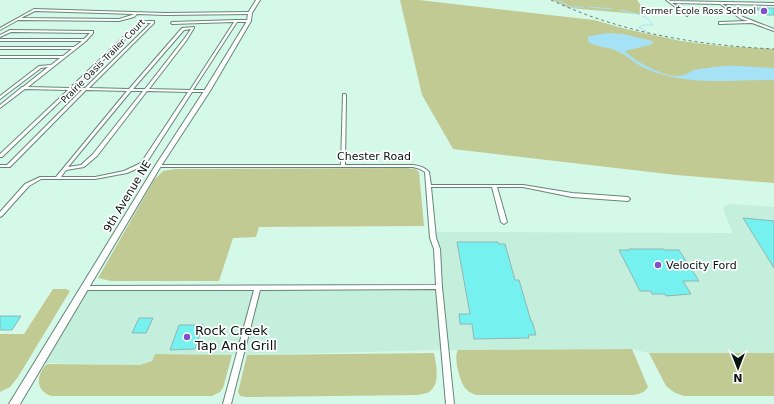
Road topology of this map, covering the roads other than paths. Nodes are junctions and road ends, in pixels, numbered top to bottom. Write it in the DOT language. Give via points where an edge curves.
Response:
graph roads {
  1 [pos="258,0"];
  2 [pos="668,1"];
  3 [pos="720,2"];
  4 [pos="774,4"];
  5 [pos="137,13"];
  6 [pos="250,13"];
  7 [pos="687,16"];
  8 [pos="16,19"];
  9 [pos="249,21"];
  10 [pos="236,22"];
  11 [pos="752,22"];
  12 [pos="172,23"];
  13 [pos="720,23"];
  14 [pos="0,29"];
  15 [pos="774,30"];
  16 [pos="0,36"];
  17 [pos="123,39"];
  18 [pos="136,39"];
  19 [pos="174,39"];
  20 [pos="186,39"];
  21 [pos="0,40"];
  22 [pos="85,40"];
  23 [pos="0,48"];
  24 [pos="75,48"];
  25 [pos="0,57"];
  26 [pos="63,57"];
  27 [pos="52,66"];
  28 [pos="23,88"];
  29 [pos="69,89"];
  30 [pos="87,89"];
  31 [pos="128,90"];
  32 [pos="145,91"];
  33 [pos="191,91"];
  34 [pos="207,91"];
  35 [pos="344,96"];
  36 [pos="0,98"];
  37 [pos="0,107"];
  38 [pos="0,156"];
  39 [pos="0,166"];
  40 [pos="158,166"];
  41 [pos="343,166"];
  42 [pos="64,169"];
  43 [pos="57,178"];
  44 [pos="428,186"];
  45 [pos="494,186"];
  46 [pos="628,199"];
  47 [pos="0,215"];
  48 [pos="504,222"];
  49 [pos="439,287"];
  50 [pos="84,288"];
  51 [pos="258,288"];
  52 [pos="14,404"];
  53 [pos="227,404"];
  54 [pos="450,404"];
  1 -- 6 [label="street, 9th Avenue NE"];
  2 -- 3 [label="street"];
  2 -- 7 [label="street"];
  3 -- 4 [label="street"];
  3 -- 11 [label="street"];
  5 -- 6 [label="street"];
  5 -- 8 [label="street" via="119,20"];
  5 -- 8 [label="street" via="34,10"];
  6 -- 9 [label="street, 9th Avenue NE"];
  8 -- 14 [label="street"];
  9 -- 10 [label="street"];
  9 -- 34 [label="street, 9th Avenue NE"];
  10 -- 12 [label="street"];
  10 -- 33 [label="street"];
  11 -- 13 [label="street"];
  11 -- 15 [label="street"];
  16 -- 22 [label="street" via="10,31 92,32"];
  17 -- 18 [label="street"];
  17 -- 18 [label="street, Prairie Oasis Trailer Court" via="141,22 153,22"];
  17 -- 29 [label="street, Prairie Oasis Trailer Court"];
  18 -- 30 [label="street, Prairie Oasis Trailer Court"];
  19 -- 20 [label="street"];
  19 -- 20 [label="street" via="183,29 193,28"];
  19 -- 31 [label="street"];
  20 -- 32 [label="street"];
  21 -- 22 [label="street"];
  22 -- 24 [label="street"];
  23 -- 24 [label="street"];
  24 -- 26 [label="street"];
  25 -- 26 [label="street"];
  26 -- 27 [label="street"];
  27 -- 28 [label="street"];
  27 -- 36 [label="street" via="40,67"];
  28 -- 29 [label="street"];
  28 -- 37 [label="street"];
  29 -- 30 [label="street"];
  29 -- 38 [label="street, Prairie Oasis Trailer Court"];
  30 -- 31 [label="street"];
  30 -- 39 [label="street, Prairie Oasis Trailer Court" via="8,166"];
  31 -- 32 [label="street"];
  31 -- 42 [label="street"];
  32 -- 33 [label="street"];
  32 -- 42 [label="street" via="95,155 82,166"];
  33 -- 34 [label="street"];
  33 -- 43 [label="street" via="144,164 112,176"];
  34 -- 40 [label="street, 9th Avenue NE"];
  35 -- 41 [label="street"];
  40 -- 41 [label="street, Chester Road"];
  40 -- 50 [label="street, 9th Avenue NE"];
  41 -- 44 [label="street, Chester Road" via="422,168 427,172"];
  42 -- 43 [label="street"];
  43 -- 47 [label="street" via="40,178 27,185"];
  44 -- 45 [label="street"];
  44 -- 49 [label="street, Chester Road" via="433,238 437,248"];
  45 -- 46 [label="street" via="531,187 572,195"];
  45 -- 48 [label="street"];
  49 -- 51 [label="street"];
  49 -- 54 [label="street, Chester Road"];
  50 -- 51 [label="street"];
  50 -- 52 [label="street, 9th Avenue NE"];
  51 -- 53 [label="street"];
}
